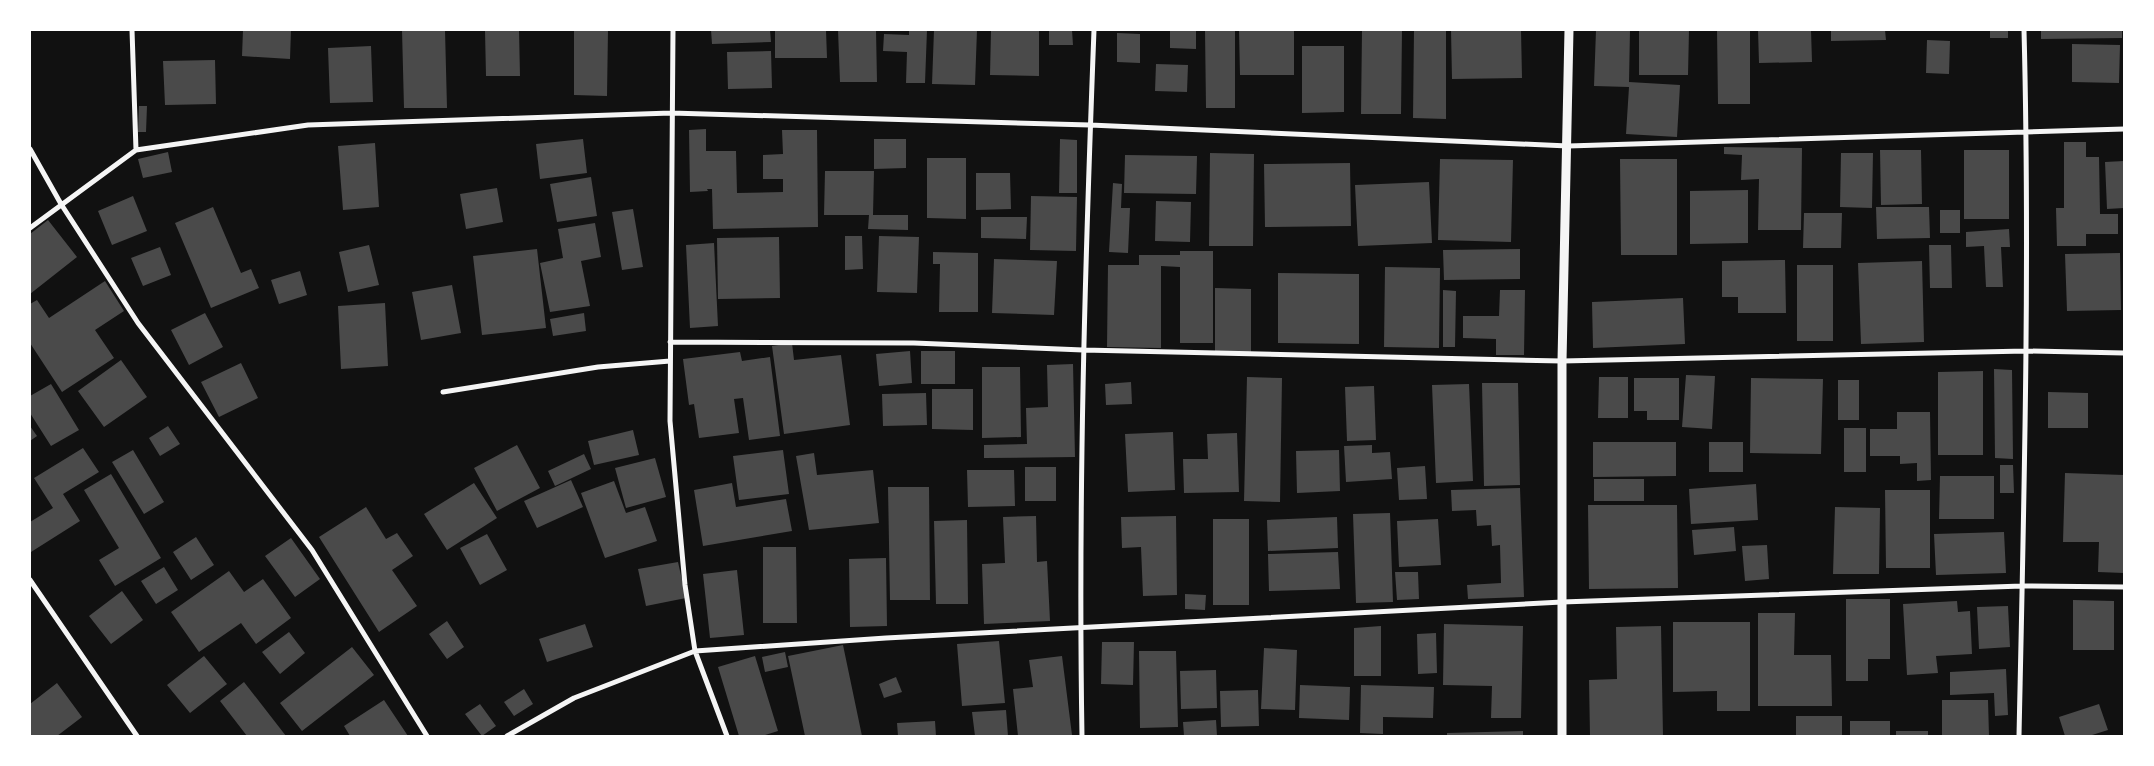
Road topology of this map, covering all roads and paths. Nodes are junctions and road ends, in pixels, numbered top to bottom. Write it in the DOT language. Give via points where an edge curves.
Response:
graph roads {
  1 [pos="132,30"];
  2 [pos="673,30"];
  3 [pos="1094,30"];
  4 [pos="1569,30"];
  5 [pos="2024,30"];
  6 [pos="671,113"];
  7 [pos="1090,125"];
  8 [pos="2124,130"];
  9 [pos="2027,131"];
  10 [pos="1568,146"];
  11 [pos="30,149"];
  12 [pos="136,150"];
  13 [pos="61,204"];
  14 [pos="30,228"];
  15 [pos="670,342"];
  16 [pos="1083,350"];
  17 [pos="2026,351"];
  18 [pos="2124,353"];
  19 [pos="670,361"];
  20 [pos="1562,361"];
  21 [pos="443,392"];
  22 [pos="30,580"];
  23 [pos="2022,586"];
  24 [pos="2124,587"];
  25 [pos="1562,602"];
  26 [pos="1080,629"];
  27 [pos="695,651"];
  28 [pos="136,736"];
  29 [pos="427,736"];
  30 [pos="507,736"];
  31 [pos="728,736"];
  32 [pos="1082,736"];
  33 [pos="1562,736"];
  34 [pos="2019,736"];
  1 -- 12 [label="street"];
  2 -- 6 [label="street"];
  3 -- 7 [label="street"];
  4 -- 10 [label="street"];
  5 -- 9 [label="street"];
  6 -- 7 [label="street"];
  6 -- 12 [label="street" via="308,125"];
  6 -- 15 [label="street"];
  7 -- 10 [label="street"];
  7 -- 16 [label="street"];
  8 -- 9 [label="street"];
  9 -- 10 [label="street"];
  9 -- 17 [label="street"];
  10 -- 20 [label="street"];
  11 -- 13 [label="street"];
  12 -- 13 [label="street"];
  13 -- 14 [label="street"];
  13 -- 29 [label="street" via="138,323 312,550"];
  15 -- 16 [label="street" via="914,343"];
  15 -- 19 [label="street"];
  16 -- 20 [label="street"];
  16 -- 26 [label="street"];
  17 -- 18 [label="street"];
  17 -- 20 [label="street"];
  17 -- 23 [label="street"];
  19 -- 21 [label="street" via="598,367"];
  19 -- 27 [label="street" via="670,421 685,585"];
  20 -- 25 [label="street"];
  22 -- 28 [label="street"];
  23 -- 24 [label="street"];
  23 -- 25 [label="street"];
  23 -- 34 [label="street"];
  25 -- 26 [label="street"];
  25 -- 33 [label="street"];
  26 -- 27 [label="street"];
  26 -- 32 [label="street"];
  27 -- 30 [label="street" via="574,698"];
  27 -- 31 [label="street"];
}
